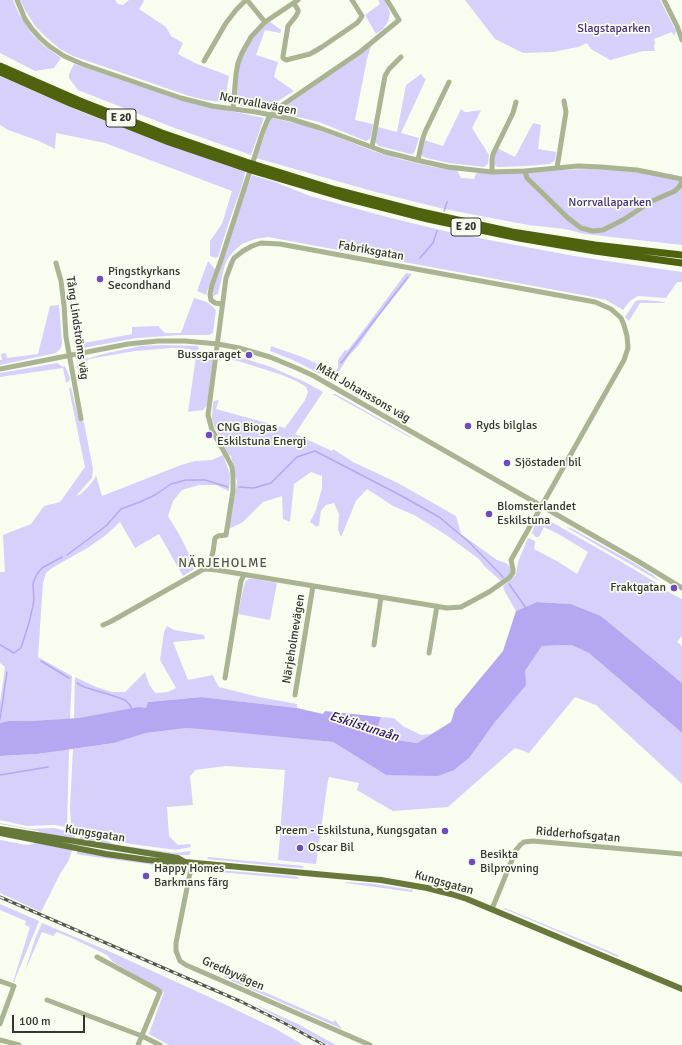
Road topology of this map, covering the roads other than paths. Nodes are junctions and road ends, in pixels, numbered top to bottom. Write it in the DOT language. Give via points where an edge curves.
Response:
graph roads {
  1 [pos="17,0"];
  2 [pos="246,0"];
  3 [pos="352,0"];
  4 [pos="387,0"];
  5 [pos="664,0"];
  6 [pos="296,2"];
  7 [pos="265,22"];
  8 [pos="682,40"];
  9 [pos="401,56"];
  10 [pos="204,61"];
  11 [pos="0,66"];
  12 [pos="0,72"];
  13 [pos="449,82"];
  14 [pos="564,101"];
  15 [pos="516,102"];
  16 [pos="233,109"];
  17 [pos="372,147"];
  18 [pos="418,160"];
  19 [pos="245,165"];
  20 [pos="255,168"];
  21 [pos="557,168"];
  22 [pos="525,171"];
  23 [pos="492,172"];
  24 [pos="682,180"];
  25 [pos="682,255"];
  26 [pos="682,263"];
  27 [pos="56,264"];
  28 [pos="222,304"];
  29 [pos="218,344"];
  30 [pos="69,356"];
  31 [pos="0,370"];
  32 [pos="81,420"];
  33 [pos="542,506"];
  34 [pos="208,569"];
  35 [pos="244,575"];
  36 [pos="313,586"];
  37 [pos="682,588"];
  38 [pos="381,597"];
  39 [pos="437,606"];
  40 [pos="103,625"];
  41 [pos="374,645"];
  42 [pos="429,653"];
  43 [pos="225,678"];
  44 [pos="295,695"];
  45 [pos="0,829"];
  46 [pos="0,833"];
  47 [pos="682,854"];
  48 [pos="188,862"];
  49 [pos="492,909"];
  50 [pos="97,957"];
  51 [pos="0,981"];
  52 [pos="682,989"];
  53 [pos="47,1000"];
  54 [pos="0,1024"];
  55 [pos="142,1036"];
  56 [pos="0,1040"];
  57 [pos="19,1045"];
  58 [pos="138,1045"];
  59 [pos="160,1045"];
  60 [pos="370,1045"];
  1 -- 16 [label="street, Norrvallavägen" via="32,29 49,46 64,56 181,98"];
  2 -- 7 [label="street"];
  2 -- 10 [label="street" via="231,17"];
  3 -- 6 [label="street" via="362,16 360,21 310,54 286,60 283,56 288,26 298,12"];
  4 -- 28 [label="street" via="399,20 360,52 276,110 268,119 212,285 211,300"];
  5 -- 8 [label="street"];
  6 -- 7 [label="street"];
  7 -- 16 [label="street" via="251,37 242,53 236,74"];
  9 -- 17 [label="street" via="385,76"];
  11 -- 19 [label="highway, E 20" via="72,98"];
  12 -- 19 [label="highway, E 20" via="45,93 169,142"];
  13 -- 18 [label="street" via="425,132"];
  14 -- 21 [label="street" via="566,112"];
  15 -- 23 [label="street" via="493,154"];
  16 -- 17 [label="street, Norrvallavägen" via="291,119"];
  17 -- 18 [label="street, Norrvallavägen"];
  18 -- 23 [label="street, Norrvallavägen"];
  19 -- 20 [label="highway, E 20"];
  20 -- 25 [label="highway, E 20" via="369,199 485,226 554,239"];
  20 -- 26 [label="highway, E 20" via="368,204 460,226 570,248"];
  21 -- 22 [label="street, Norrvallavägen"];
  21 -- 24 [label="street, Norrvallavägen" via="618,168"];
  22 -- 23 [label="street, Norrvallavägen"];
  22 -- 24 [label="street, Norrvallavägen" via="527,178 568,218 582,228 593,231 603,230 652,201 675,191"];
  27 -- 30 [label="street, Tång Lindströms väg" via="61,280"];
  28 -- 29 [label="street, Fabriksgatan"];
  28 -- 33 [label="street, Fabriksgatan" via="226,278 232,262 238,254 251,246 267,243 595,302 611,308 620,317 627,336 628,348 624,360"];
  29 -- 30 [label="street, Mått Johanssons väg" via="158,341 128,344"];
  29 -- 33 [label="street, Mått Johanssons väg" via="270,357 314,376"];
  29 -- 34 [label="street, Fabriksgatan" via="208,414 212,430 232,467 233,491 226,536 215,538"];
  30 -- 31 [label="street, Mått Johanssons väg"];
  30 -- 32 [label="street, Tång Lindströms väg"];
  33 -- 37 [label="street, Mått Johanssons väg"];
  33 -- 39 [label="street, Närjeholmevägen" via="511,560 514,569 509,578 461,607"];
  34 -- 35 [label="street, Närjeholmevägen"];
  34 -- 40 [label="street" via="201,570"];
  35 -- 36 [label="street, Närjeholmevägen"];
  35 -- 43 [label="street"];
  36 -- 38 [label="street, Närjeholmevägen"];
  36 -- 44 [label="street, Närjeholmevägen"];
  38 -- 39 [label="street, Närjeholmevägen"];
  38 -- 41 [label="street"];
  39 -- 42 [label="street"];
  45 -- 48 [label="main road, Kungsgatan" via="178,858"];
  46 -- 48 [label="main road, Kungsgatan" via="106,854"];
  47 -- 49 [label="street, Ridderhofsgatan" via="524,842 516,850"];
  48 -- 49 [label="main road, Kungsgatan" via="402,883 451,894"];
  48 -- 60 [label="street, Gredbyvägen" via="176,943 180,960"];
  49 -- 52 [label="main road, Kungsgatan"];
  50 -- 55 [label="street" via="160,992"];
  51 -- 54 [label="street" via="14,986"];
  53 -- 55 [label="street"];
  55 -- 58 [label="street"];
  55 -- 59 [label="street"];
  56 -- 57 [label="street"];
}
